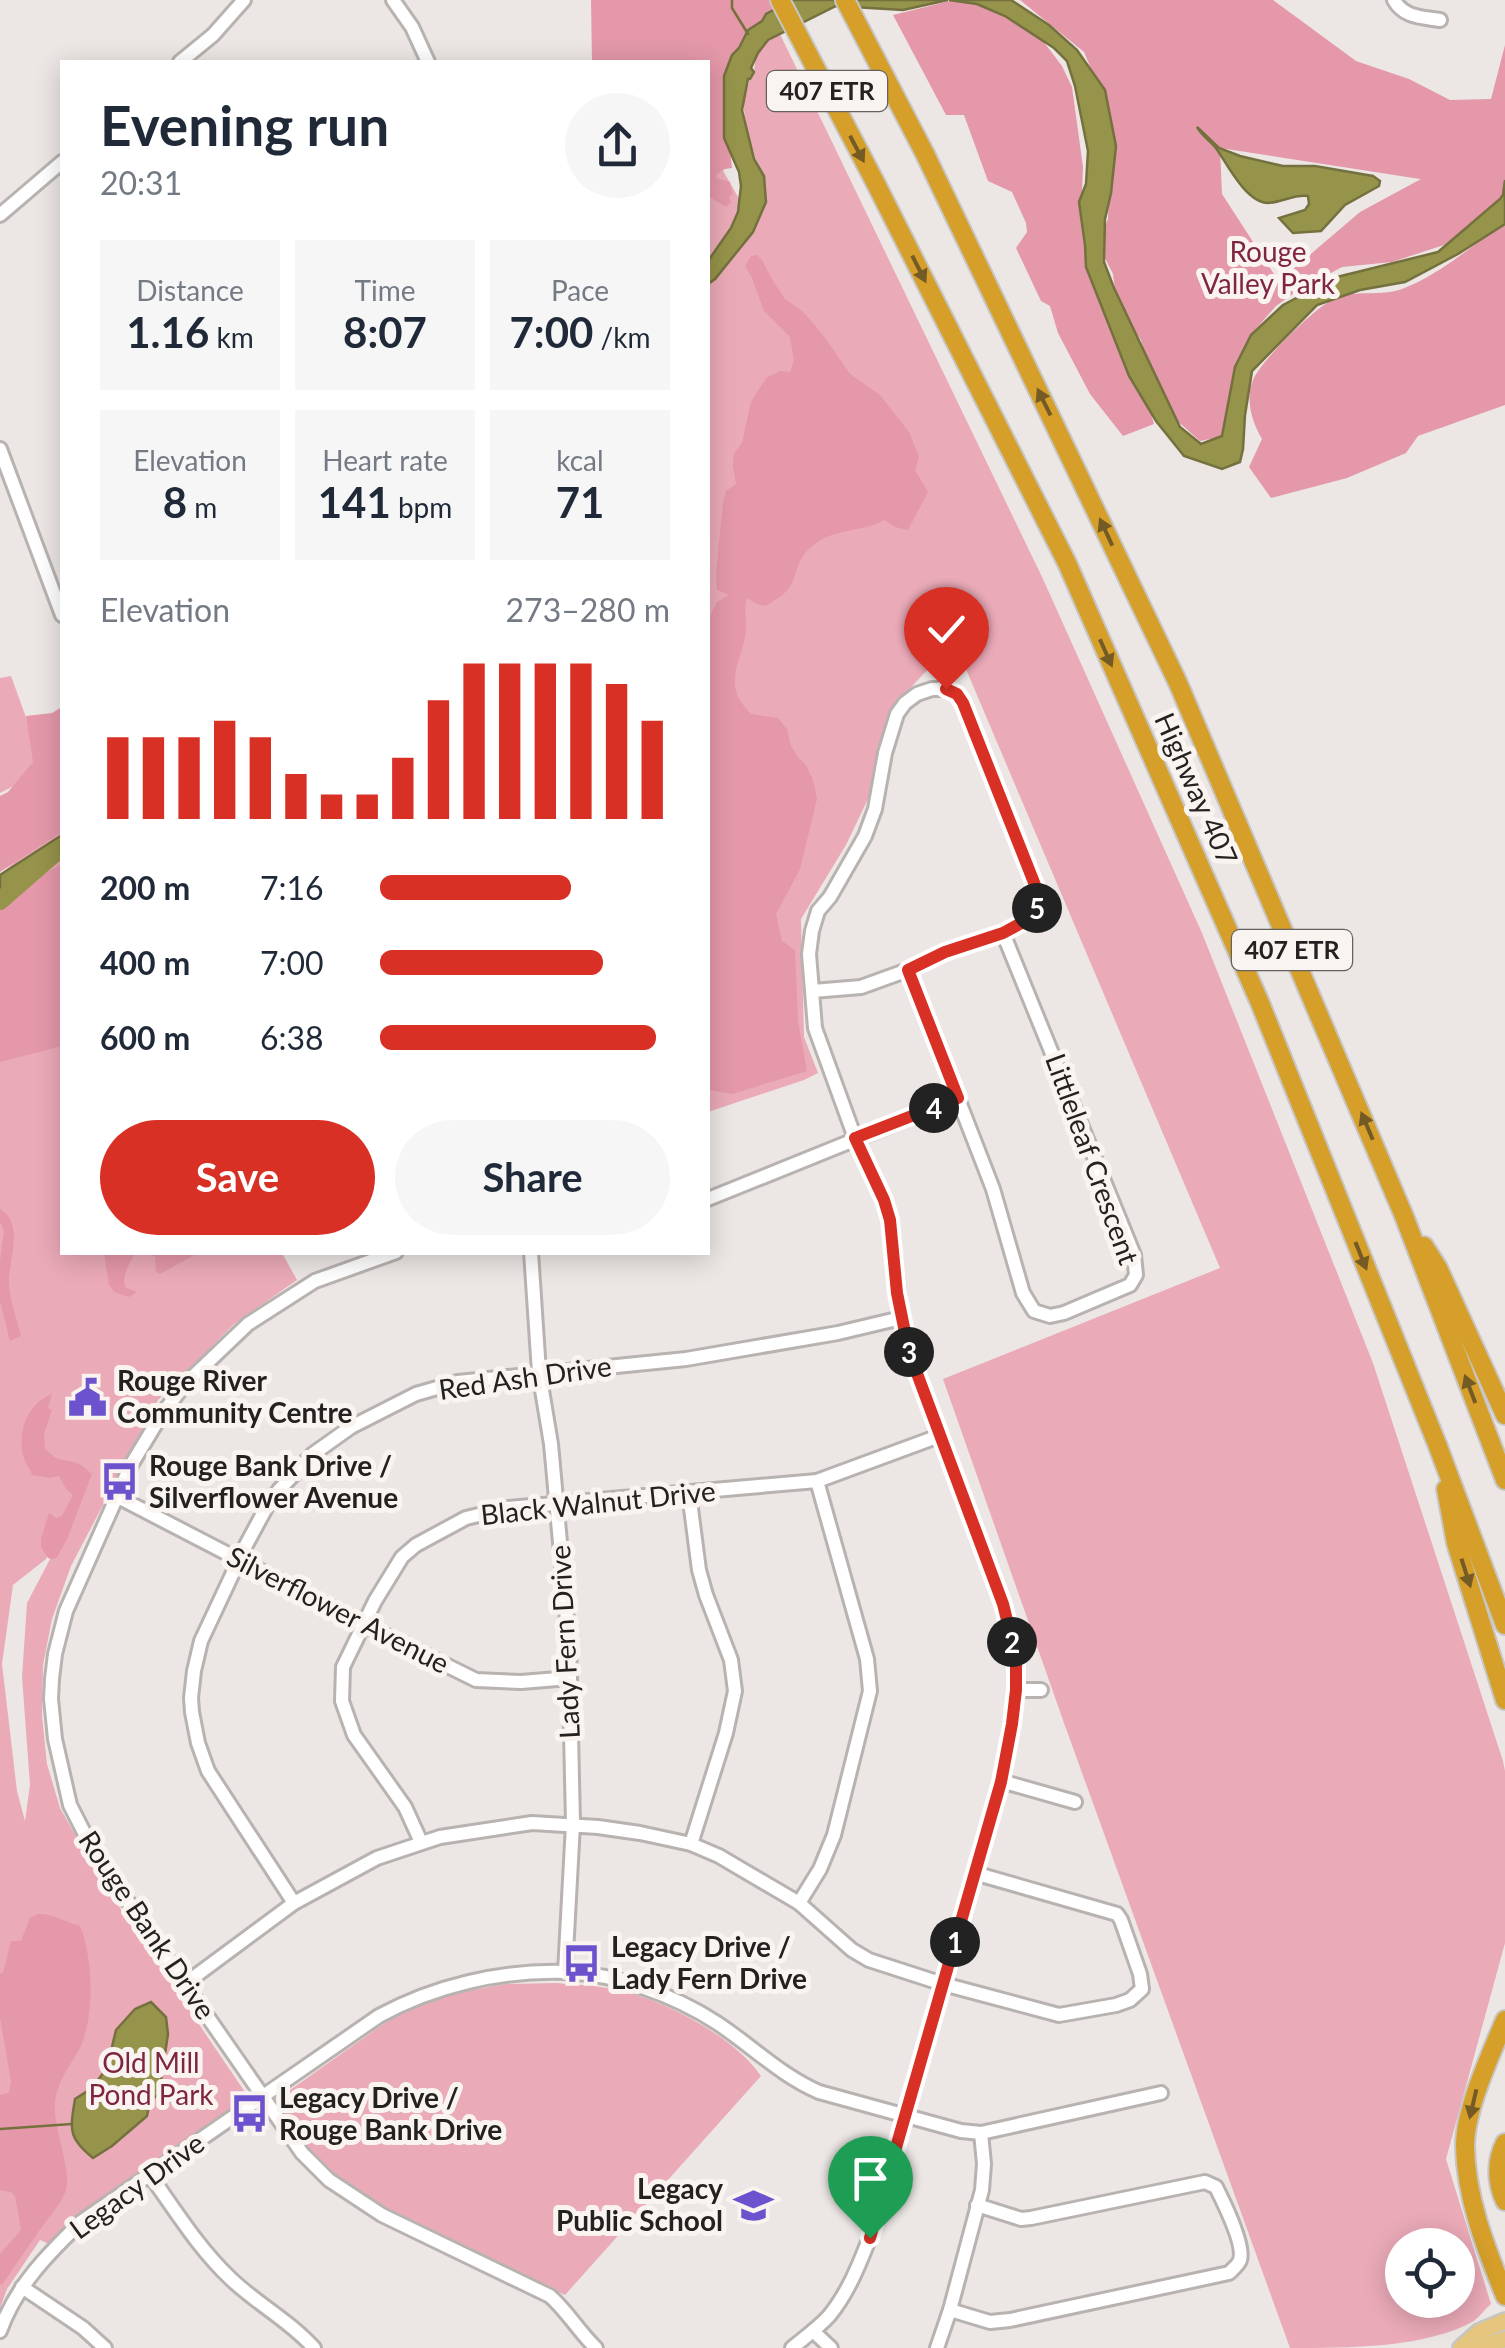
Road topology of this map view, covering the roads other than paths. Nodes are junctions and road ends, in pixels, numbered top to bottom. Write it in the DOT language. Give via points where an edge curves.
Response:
graph roads {
  1 [pos="244,0"];
  2 [pos="394,0"];
  3 [pos="780,0"];
  4 [pos="846,0"];
  5 [pos="1394,0"];
  6 [pos="1440,20"];
  7 [pos="183,60"];
  8 [pos="427,60"];
  9 [pos="60,164"];
  10 [pos="0,214"];
  11 [pos="0,450"];
  12 [pos="60,611"];
  13 [pos="1003,933"];
  14 [pos="908,970"];
  15 [pos="813,991"];
  16 [pos="958,1098"];
  17 [pos="855,1138"];
  18 [pos="710,1198"];
  19 [pos="1404,1216"];
  20 [pos="388,1255"];
  21 [pos="531,1255"];
  22 [pos="900,1318"];
  23 [pos="540,1372"];
  24 [pos="1505,1415"];
  25 [pos="939,1436"];
  26 [pos="1437,1444"];
  27 [pos="1505,1480"];
  28 [pos="816,1481"];
  29 [pos="689,1493"];
  30 [pos="116,1496"];
  31 [pos="557,1504"];
  32 [pos="240,1559"];
  33 [pos="1505,1625"];
  34 [pos="365,1626"];
  35 [pos="570,1678"];
  36 [pos="1016,1690"];
  37 [pos="1041,1690"];
  38 [pos="1505,1700"];
  39 [pos="1001,1782"];
  40 [pos="1075,1802"];
  41 [pos="573,1824"];
  42 [pos="421,1842"];
  43 [pos="690,1844"];
  44 [pos="974,1873"];
  45 [pos="799,1903"];
  46 [pos="294,1904"];
  47 [pos="565,1972"];
  48 [pos="186,1984"];
  49 [pos="944,1984"];
  50 [pos="1505,2020"];
  51 [pos="1160,2094"];
  52 [pos="262,2096"];
  53 [pos="904,2116"];
  54 [pos="981,2133"];
  55 [pos="1505,2143"];
  56 [pos="150,2175"];
  57 [pos="1505,2201"];
  58 [pos="977,2205"];
  59 [pos="22,2288"];
  60 [pos="1505,2296"];
  61 [pos="950,2310"];
  62 [pos="1505,2321"];
  63 [pos="0,2330"];
  64 [pos="813,2330"];
  65 [pos="579,2332"];
  66 [pos="1505,2338"];
  67 [pos="105,2348"];
  68 [pos="314,2348"];
  69 [pos="582,2348"];
  70 [pos="596,2348"];
  71 [pos="792,2348"];
  72 [pos="831,2348"];
  73 [pos="937,2348"];
  74 [pos="1462,2348"];
  75 [pos="1478,2348"];
  1 -- 7 [label="street"];
  2 -- 8 [label="street"];
  3 -- 26 [label="highway, Highway 407 / 407 ETR, one-way" via="1067,563 1260,1003"];
  19 -- 4 [label="highway, Highway 407 / 407 ETR, one-way" via="1178,684"];
  5 -- 6 [label="street" via="1408,14"];
  9 -- 10 [label="street"];
  11 -- 12 [label="street"];
  13 -- 14 [label="street"];
  13 -- 15 [label="street" via="1034,914 1035,885 963,703 946,689 932,689 897,714 865,836 818,911 810,954"];
  13 -- 16 [label="street, Littleleaf Crescent" via="1134,1254 1130,1286 1050,1316 1034,1311"];
  14 -- 15 [label="street" via="861,987"];
  14 -- 16 [label="street, Littleleaf Crescent"];
  15 -- 17 [label="street" via="815,1028"];
  16 -- 17 [label="street"];
  17 -- 18 [label="street"];
  17 -- 22 [label="street" via="890,1220"];
  19 -- 24 [label="highway" via="1438,1268"];
  27 -- 19 [label="highway, Highway 407 / 407 ETR, one-way"];
  20 -- 30 [label="street, Rouge Bank Drive" via="315,1281 248,1324 170,1402"];
  21 -- 23 [label="street, Lady Fern Drive"];
  22 -- 23 [label="street, Red Ash Drive" via="703,1357"];
  22 -- 25 [label="street"];
  23 -- 31 [label="street, Lady Fern Drive"];
  23 -- 32 [label="street, Red Ash Drive" via="416,1394 351,1427 279,1490"];
  25 -- 28 [label="street, Black Walnut Drive"];
  25 -- 36 [label="street" via="1003,1604"];
  26 -- 33 [label="highway, Highway 407 / 407 ETR"];
  26 -- 38 [label="highway, one-way" via="1456,1543"];
  28 -- 29 [label="street, Black Walnut Drive"];
  28 -- 45 [label="street" via="867,1658 870,1691 834,1834"];
  29 -- 31 [label="street, Black Walnut Drive"];
  29 -- 43 [label="street" via="699,1570 731,1660 735,1691"];
  30 -- 32 [label="street, Silverflower Avenue"];
  30 -- 48 [label="street, Rouge Bank Drive" via="60,1633 51,1699 55,1739 84,1834"];
  31 -- 34 [label="street, Black Walnut Drive" via="466,1518 416,1544 382,1586"];
  31 -- 35 [label="street, Lady Fern Drive"];
  32 -- 34 [label="street, Silverflower Avenue"];
  32 -- 46 [label="street, Red Ash Drive" via="202,1642 192,1712 208,1771"];
  34 -- 35 [label="street, Silverflower Avenue" via="476,1680"];
  34 -- 42 [label="street, Black Walnut Drive" via="343,1667 342,1701 354,1735 406,1806"];
  35 -- 41 [label="street, Lady Fern Drive"];
  36 -- 37 [label="street"];
  36 -- 39 [label="street"];
  39 -- 40 [label="street"];
  39 -- 44 [label="street"];
  41 -- 42 [label="street" via="532,1823"];
  41 -- 43 [label="street"];
  41 -- 47 [label="street, Lady Fern Drive"];
  42 -- 46 [label="street"];
  43 -- 45 [label="street"];
  44 -- 49 [label="street"];
  44 -- 49 [label="street" via="1116,1914 1142,1989 1116,2005 1059,2015"];
  45 -- 49 [label="street" via="852,1950"];
  46 -- 48 [label="street"];
  47 -- 52 [label="street, Legacy Drive" via="485,1979 405,2002"];
  47 -- 53 [label="street, Legacy Drive" via="679,2002 798,2083"];
  48 -- 52 [label="street, Rouge Bank Drive"];
  49 -- 53 [label="street"];
  50 -- 60 [label="highway, one-way" via="1476,2090 1465,2143 1481,2237"];
  51 -- 54 [label="street"];
  52 -- 56 [label="street, Legacy Drive"];
  52 -- 65 [label="street, Rouge Bank Drive" via="329,2180 382,2215 550,2296"];
  53 -- 54 [label="street, Legacy Drive"];
  53 -- 64 [label="street" via="854,2278"];
  54 -- 58 [label="street"];
  55 -- 57 [label="highway" via="1499,2189"];
  56 -- 59 [label="street, Legacy Drive" via="82,2222"];
  56 -- 68 [label="street" via="233,2282"];
  58 -- 61 [label="street"];
  58 -- 61 [label="street" via="1032,2218 1205,2182 1216,2186 1241,2257 1229,2273 1010,2320 990,2322"];
  59 -- 63 [label="street, Legacy Drive"];
  59 -- 67 [label="street"];
  61 -- 73 [label="street"];
  62 -- 74 [label="main road"];
  64 -- 71 [label="street"];
  64 -- 72 [label="street"];
  65 -- 69 [label="street, Rouge Bank Drive"];
  65 -- 70 [label="street, Rouge Bank Drive"];
  66 -- 75 [label="main road"];
}
